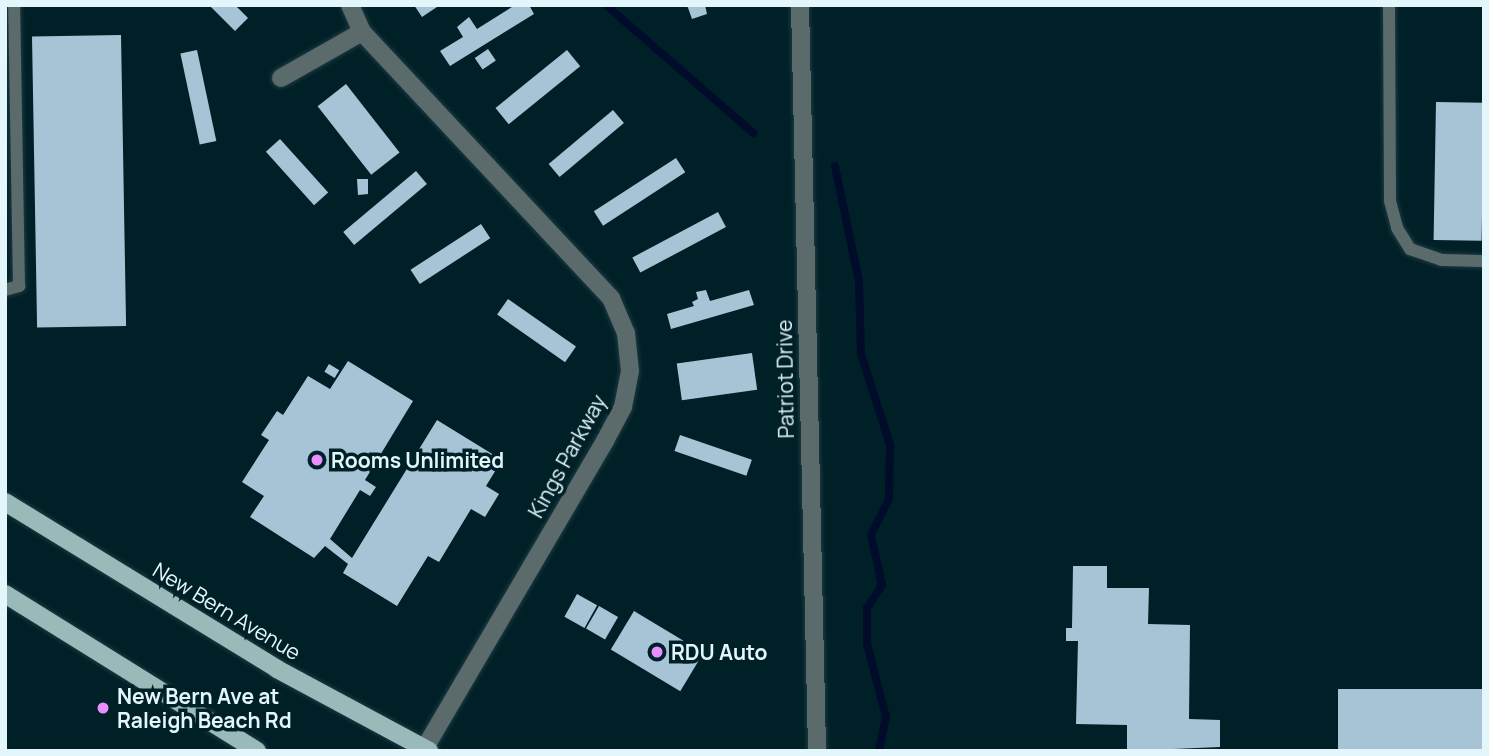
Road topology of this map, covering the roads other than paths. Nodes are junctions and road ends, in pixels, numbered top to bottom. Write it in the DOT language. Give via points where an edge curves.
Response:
graph roads {
  1 [pos="14,5"];
  2 [pos="350,5"];
  3 [pos="800,5"];
  4 [pos="1389,5"];
  5 [pos="362,32"];
  6 [pos="281,78"];
  7 [pos="1484,261"];
  8 [pos="5,290"];
  9 [pos="5,502"];
  10 [pos="5,594"];
  11 [pos="427,749"];
  12 [pos="257,751"];
  13 [pos="817,751"];
  1 -- 8 [label="lane" via="19,286"];
  2 -- 5 [label="street, Kings Parkway"];
  3 -- 13 [label="street, Patriot Drive"];
  4 -- 7 [label="lane" via="1390,201 1396,228 1410,249 1442,260"];
  5 -- 6 [label="street"];
  5 -- 11 [label="street, Kings Parkway" via="611,298 626,332 630,371 623,407 605,441"];
  9 -- 11 [label="main road, New Bern Avenue" via="277,669"];
  10 -- 12 [label="main road"];
}
